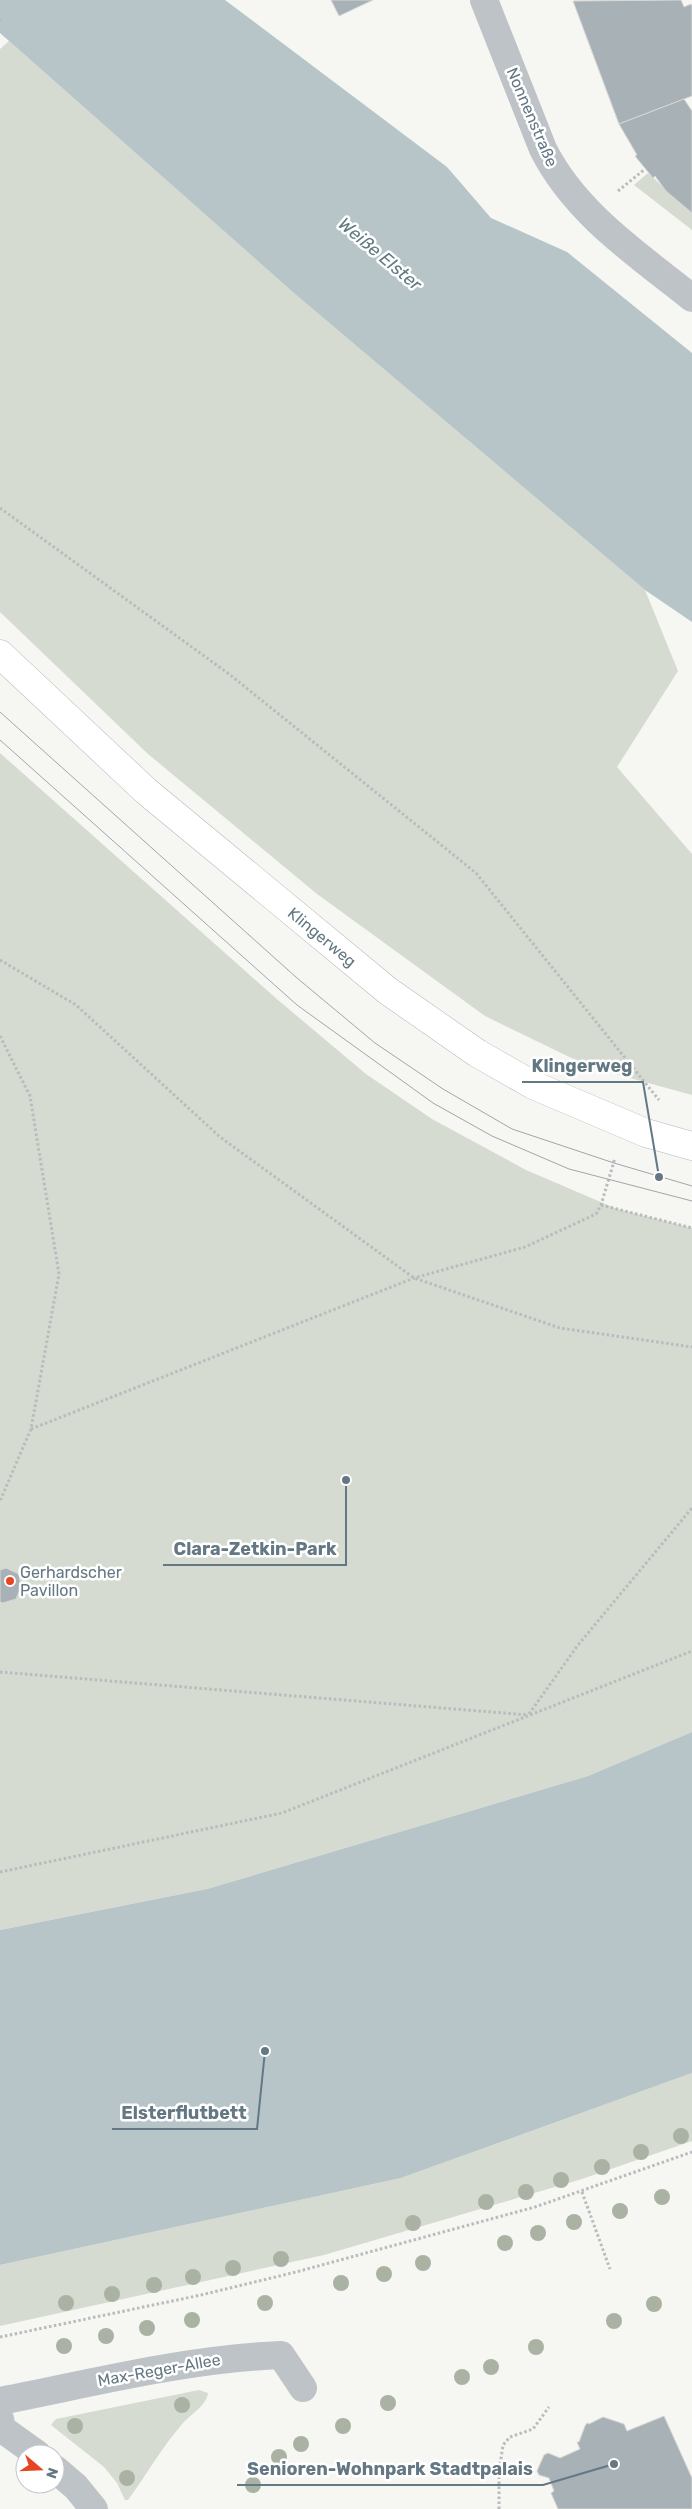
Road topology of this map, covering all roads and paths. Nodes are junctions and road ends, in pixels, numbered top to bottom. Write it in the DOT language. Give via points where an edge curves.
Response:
graph roads {
  1 [pos="484,0"];
  2 [pos="692,298"];
  3 [pos="0,508"];
  4 [pos="0,654"];
  5 [pos="0,960"];
  6 [pos="0,1036"];
  7 [pos="664,1107"];
  8 [pos="692,1146"];
  9 [pos="617,1153"];
  10 [pos="601,1206"];
  11 [pos="692,1228"];
  12 [pos="414,1278"];
  13 [pos="692,1347"];
  14 [pos="31,1429"];
  15 [pos="0,1501"];
  16 [pos="692,1508"];
  17 [pos="692,1651"];
  18 [pos="0,1672"];
  19 [pos="529,1715"];
  20 [pos="0,1872"];
  21 [pos="692,2152"];
  22 [pos="582,2192"];
  23 [pos="610,2269"];
  24 [pos="0,2337"];
  25 [pos="303,2388"];
  26 [pos="0,2401"];
  27 [pos="550,2407"];
  28 [pos="0,2418"];
  29 [pos="23,2444"];
  30 [pos="65,2478"];
  31 [pos="94,2509"];
  32 [pos="500,2509"];
  1 -- 2 [label="street, Nonnenstraße" via="554,172 590,214"];
  3 -- 7 [label="path" via="229,674 476,873"];
  4 -- 8 [label="main road, Klingerweg" via="146,791 388,992 477,1053 533,1085 646,1133"];
  5 -- 12 [label="path" via="76,1005 220,1137"];
  6 -- 14 [label="path" via="30,1096 59,1274"];
  9 -- 10 [label="path"];
  10 -- 11 [label="path"];
  10 -- 12 [label="path" via="596,1214 525,1247"];
  12 -- 13 [label="path" via="560,1328"];
  12 -- 14 [label="path"];
  14 -- 15 [label="path"];
  16 -- 19 [label="path" via="578,1644"];
  17 -- 19 [label="path"];
  18 -- 19 [label="path"];
  19 -- 20 [label="path" via="282,1813"];
  21 -- 22 [label="path"];
  22 -- 23 [label="path"];
  22 -- 24 [label="path" via="296,2272"];
  25 -- 26 [label="street, Max-Reger-Allee" via="281,2355 183,2364"];
  27 -- 32 [label="path" via="533,2429 510,2436 502,2445"];
  28 -- 29 [label="street" via="2,2429"];
  30 -- 31 [label="street"];
}
